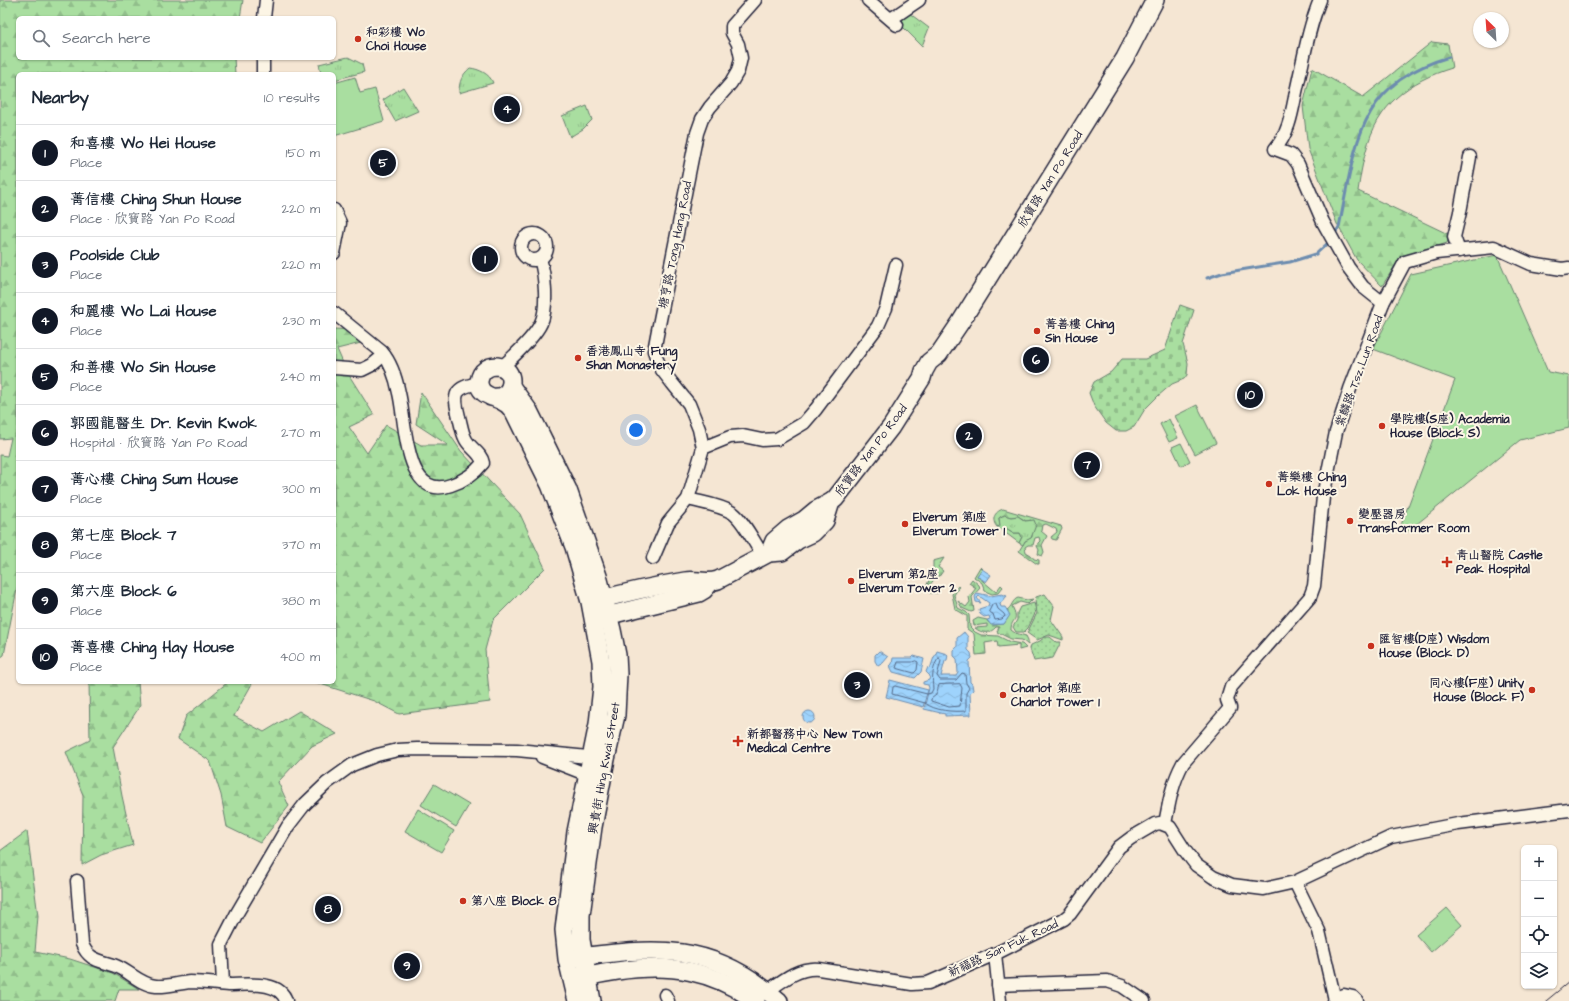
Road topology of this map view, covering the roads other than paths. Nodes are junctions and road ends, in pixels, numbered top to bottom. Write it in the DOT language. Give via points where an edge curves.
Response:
graph roads {
  1 [pos="266,0"];
  2 [pos="755,0"];
  3 [pos="868,0"];
  4 [pos="919,0"];
  5 [pos="1155,0"];
  6 [pos="1320,0"];
  7 [pos="264,16"];
  8 [pos="263,60"];
  9 [pos="263,72"];
  10 [pos="1470,157"];
  11 [pos="336,214"];
  12 [pos="336,243"];
  13 [pos="1459,250"];
  14 [pos="540,259"];
  15 [pos="896,265"];
  16 [pos="1569,268"];
  17 [pos="1383,304"];
  18 [pos="336,315"];
  19 [pos="384,355"];
  20 [pos="502,367"];
  21 [pos="336,368"];
  22 [pos="480,383"];
  23 [pos="511,386"];
  24 [pos="491,397"];
  25 [pos="703,448"];
  26 [pos="688,499"];
  27 [pos="766,554"];
  28 [pos="653,558"];
  29 [pos="710,583"];
  30 [pos="597,600"];
  31 [pos="601,618"];
  32 [pos="532,752"];
  33 [pos="598,758"];
  34 [pos="595,776"];
  35 [pos="1569,810"];
  36 [pos="1165,824"];
  37 [pos="78,880"];
  38 [pos="1294,882"];
  39 [pos="995,954"];
  40 [pos="584,956"];
  41 [pos="567,958"];
  42 [pos="580,978"];
  43 [pos="223,984"];
  44 [pos="998,985"];
  45 [pos="768,998"];
  46 [pos="1335,1000"];
  47 [pos="286,1001"];
  48 [pos="577,1001"];
  49 [pos="592,1001"];
  50 [pos="1000,1001"];
  51 [pos="1144,1001"];
  52 [pos="1357,1001"];
  1 -- 7 [label="street"];
  2 -- 25 [label="street, 塘亨路 Tong Hang Road" via="732,26 741,58 738,71 710,107 696,133 654,351 662,370 690,404"];
  3 -- 4 [label="street" via="894,22"];
  5 -- 27 [label="street, 欣寶路 Yan Po Road" via="1125,58 939,354 938,366 931,376 922,378 891,426 831,502 825,521 813,533 782,552"];
  6 -- 17 [label="street, 紫麟路 Tsz Lun Road" via="1288,127 1275,149 1291,154 1298,164 1348,267 1363,287"];
  8 -- 9 [label="street"];
  10 -- 13 [label="street" via="1454,237"];
  11 -- 12 [label="street" via="340,223"];
  13 -- 16 [label="street" via="1494,247 1531,264"];
  13 -- 17 [label="street" via="1436,253 1405,262"];
  14 -- 20 [label="street" via="545,300 541,324"];
  15 -- 25 [label="street" via="886,308 878,326 804,423 777,439 730,437"];
  17 -- 36 [label="street, 紫麟路 Tsz Lun Road" via="1343,410 1331,453 1323,497 1314,586 1310,597 1231,687 1227,700 1230,708 1183,764 1173,785"];
  18 -- 19 [label="street"];
  19 -- 21 [label="street" via="362,370"];
  19 -- 22 [label="street" via="393,370 400,394 409,454 422,479 430,486 443,488 457,482 477,470 483,463 482,458 465,438 455,397 458,390"];
  20 -- 22 [label="street" via="486,368 480,377"];
  20 -- 23 [label="street, 興貴街 Hing Kwai Street" via="510,375"];
  22 -- 24 [label="street, 興貴街 Hing Kwai Street" via="482,391"];
  23 -- 24 [label="street" via="505,394 496,398"];
  23 -- 30 [label="street, 興貴街 Hing Kwai Street" via="529,412 568,490 588,543"];
  24 -- 30 [label="street, 興貴街 Hing Kwai Street" via="507,404 514,412 550,485"];
  25 -- 26 [label="street, 塘亨路 Tong Hang Road"];
  26 -- 27 [label="street" via="733,513"];
  26 -- 28 [label="street, 塘亨路 Tong Hang Road" via="668,523"];
  27 -- 29 [label="street, 欣寶路 Yan Po Road"];
  29 -- 30 [label="street" via="683,581"];
  29 -- 31 [label="street, 欣寶路 Yan Po Road" via="699,593"];
  30 -- 31 [label="street, 興貴街 Hing Kwai Street"];
  31 -- 33 [label="street, 興貴街 Hing Kwai Street" via="602,687"];
  32 -- 33 [label="street"];
  32 -- 34 [label="street"];
  32 -- 43 [label="street" via="398,750 352,765 327,783 305,804 288,826 237,913 221,944"];
  33 -- 34 [label="street, 興貴街 Hing Kwai Street"];
  34 -- 40 [label="street, 興貴街 Hing Kwai Street" via="593,827 581,914"];
  34 -- 41 [label="street, 興貴街 Hing Kwai Street" via="576,832 564,930"];
  35 -- 38 [label="street" via="1458,824 1391,837"];
  36 -- 38 [label="street" via="1173,830 1183,849 1196,865 1219,880 1232,885 1264,889"];
  36 -- 39 [label="street, 新福路 San Fuk Road" via="1155,824 1119,847 1064,919"];
  37 -- 43 [label="street" via="82,944 91,957 124,969 145,983 156,986 189,982"];
  38 -- 46 [label="street" via="1319,931"];
  39 -- 44 [label="street"];
  39 -- 45 [label="street, 新福路 San Fuk Road" via="923,984 808,968 786,978"];
  40 -- 41 [label="street"];
  40 -- 42 [label="street, 興貴街 Hing Kwai Street"];
  40 -- 45 [label="street" via="649,950 691,954 730,967"];
  41 -- 42 [label="street, 興貴街 Hing Kwai Street"];
  42 -- 45 [label="street" via="637,968 683,969 698,972"];
  42 -- 48 [label="street"];
  42 -- 49 [label="street"];
  43 -- 47 [label="street" via="258,984 274,988"];
  44 -- 50 [label="street"];
  44 -- 51 [label="street" via="1107,981 1122,986"];
  46 -- 52 [label="street" via="1349,995"];
}
